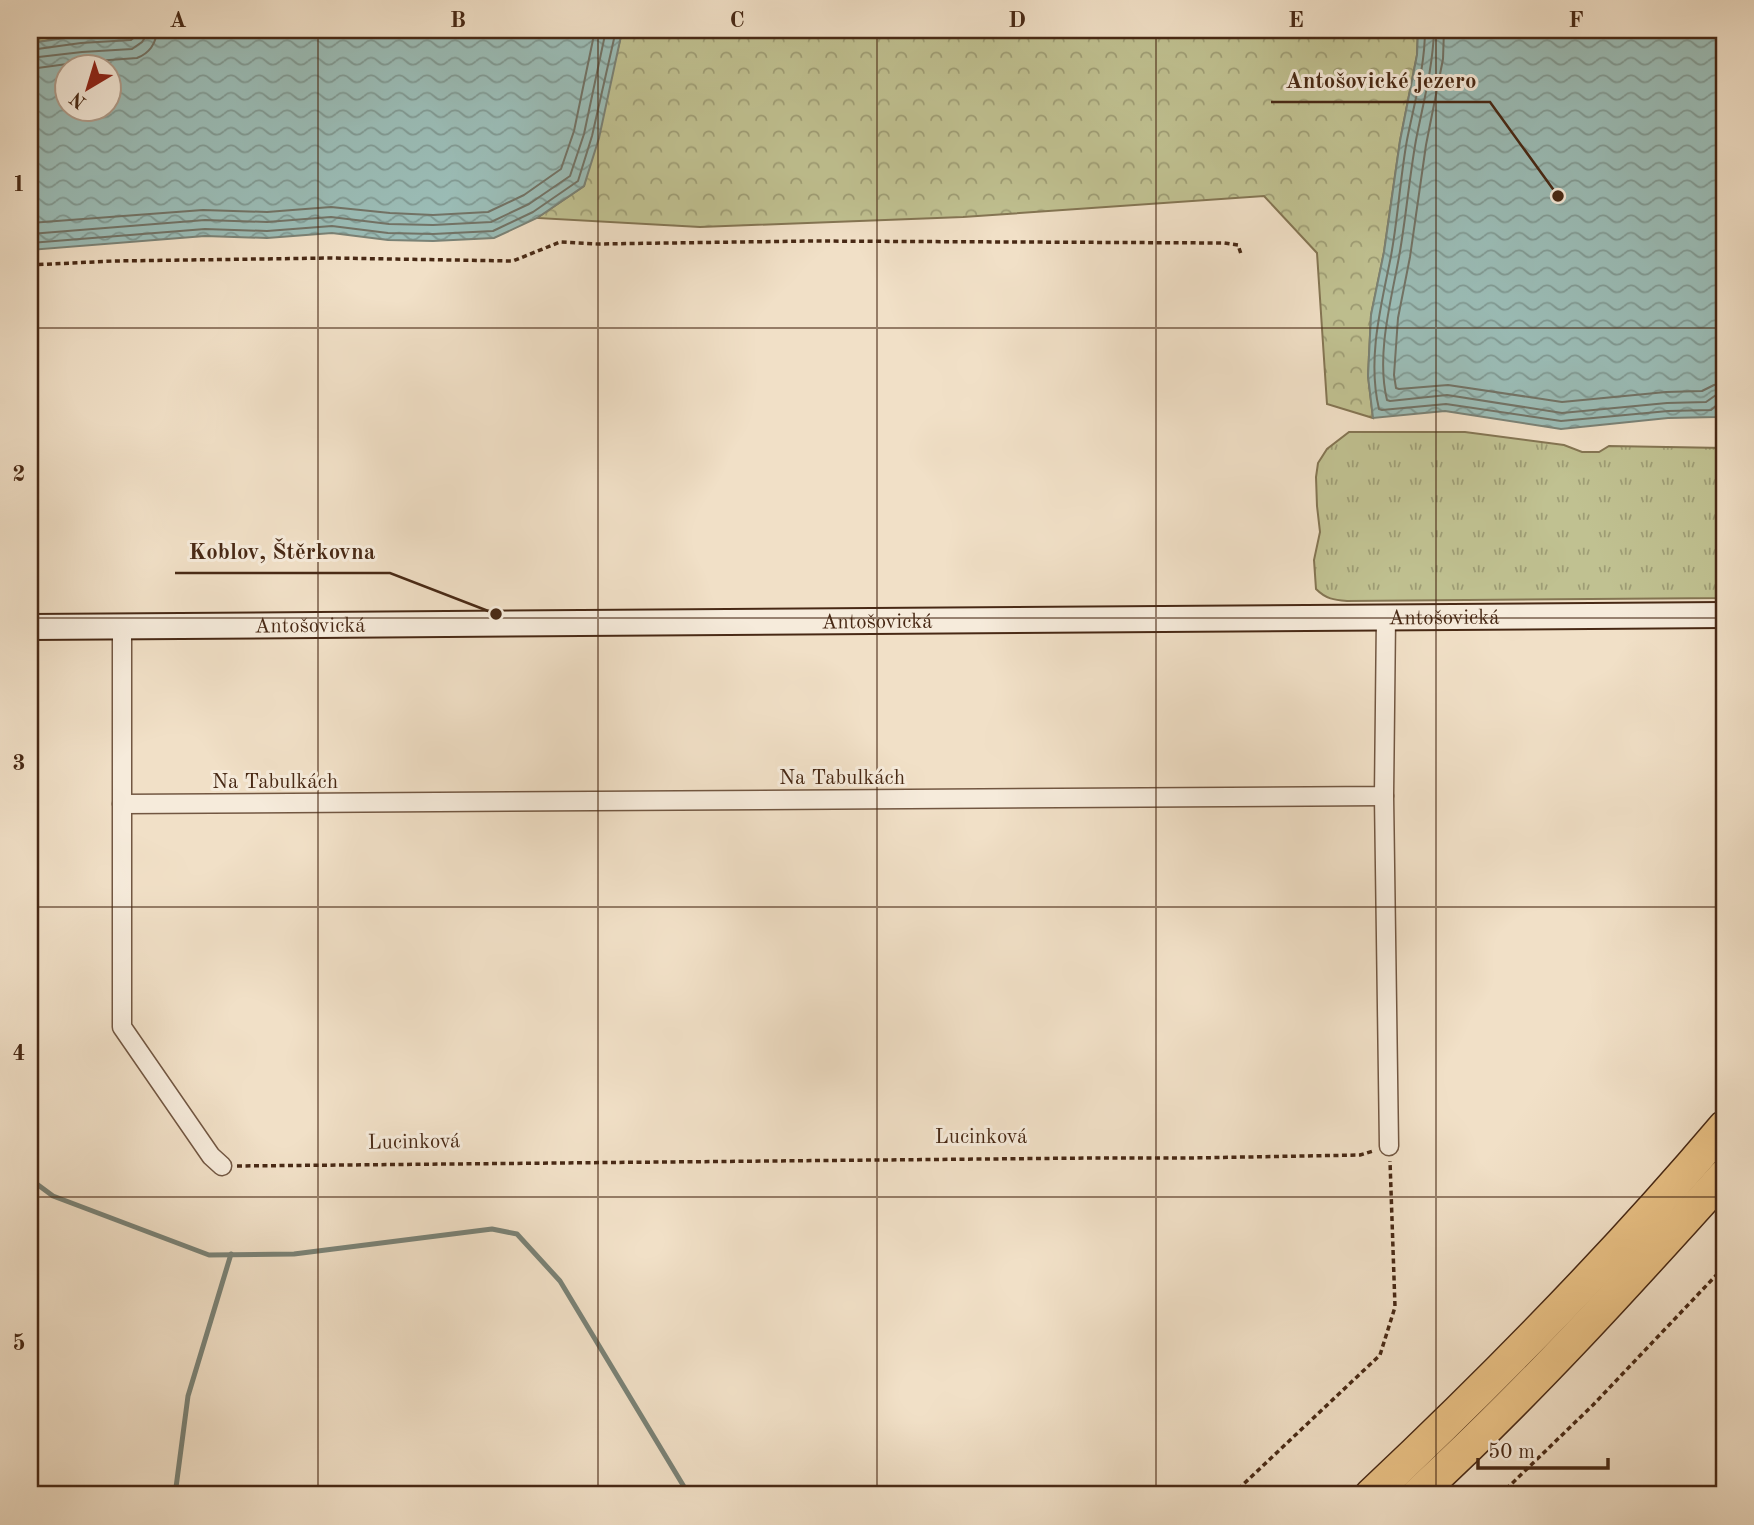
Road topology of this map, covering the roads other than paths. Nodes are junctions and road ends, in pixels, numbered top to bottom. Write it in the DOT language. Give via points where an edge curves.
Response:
graph roads {
  1 [pos="1724,615"];
  2 [pos="1387,617"];
  3 [pos="30,626"];
  4 [pos="122,626"];
  5 [pos="1384,796"];
  6 [pos="122,804"];
  7 [pos="1724,1127"];
  8 [pos="1389,1146"];
  9 [pos="222,1166"];
  10 [pos="1724,1176"];
  11 [pos="1371,1495"];
  12 [pos="1417,1495"];
  1 -- 2 [label="street, Antošovická"];
  2 -- 4 [label="street, Antošovická"];
  2 -- 5 [label="street"];
  3 -- 4 [label="street, Antošovická"];
  4 -- 6 [label="street"];
  5 -- 6 [label="street, Na Tabulkách"];
  5 -- 8 [label="street"];
  6 -- 9 [label="street" via="122,1027"];
  7 -- 11 [label="highway" via="1584,1284"];
  10 -- 12 [label="highway" via="1611,1302"];
}
